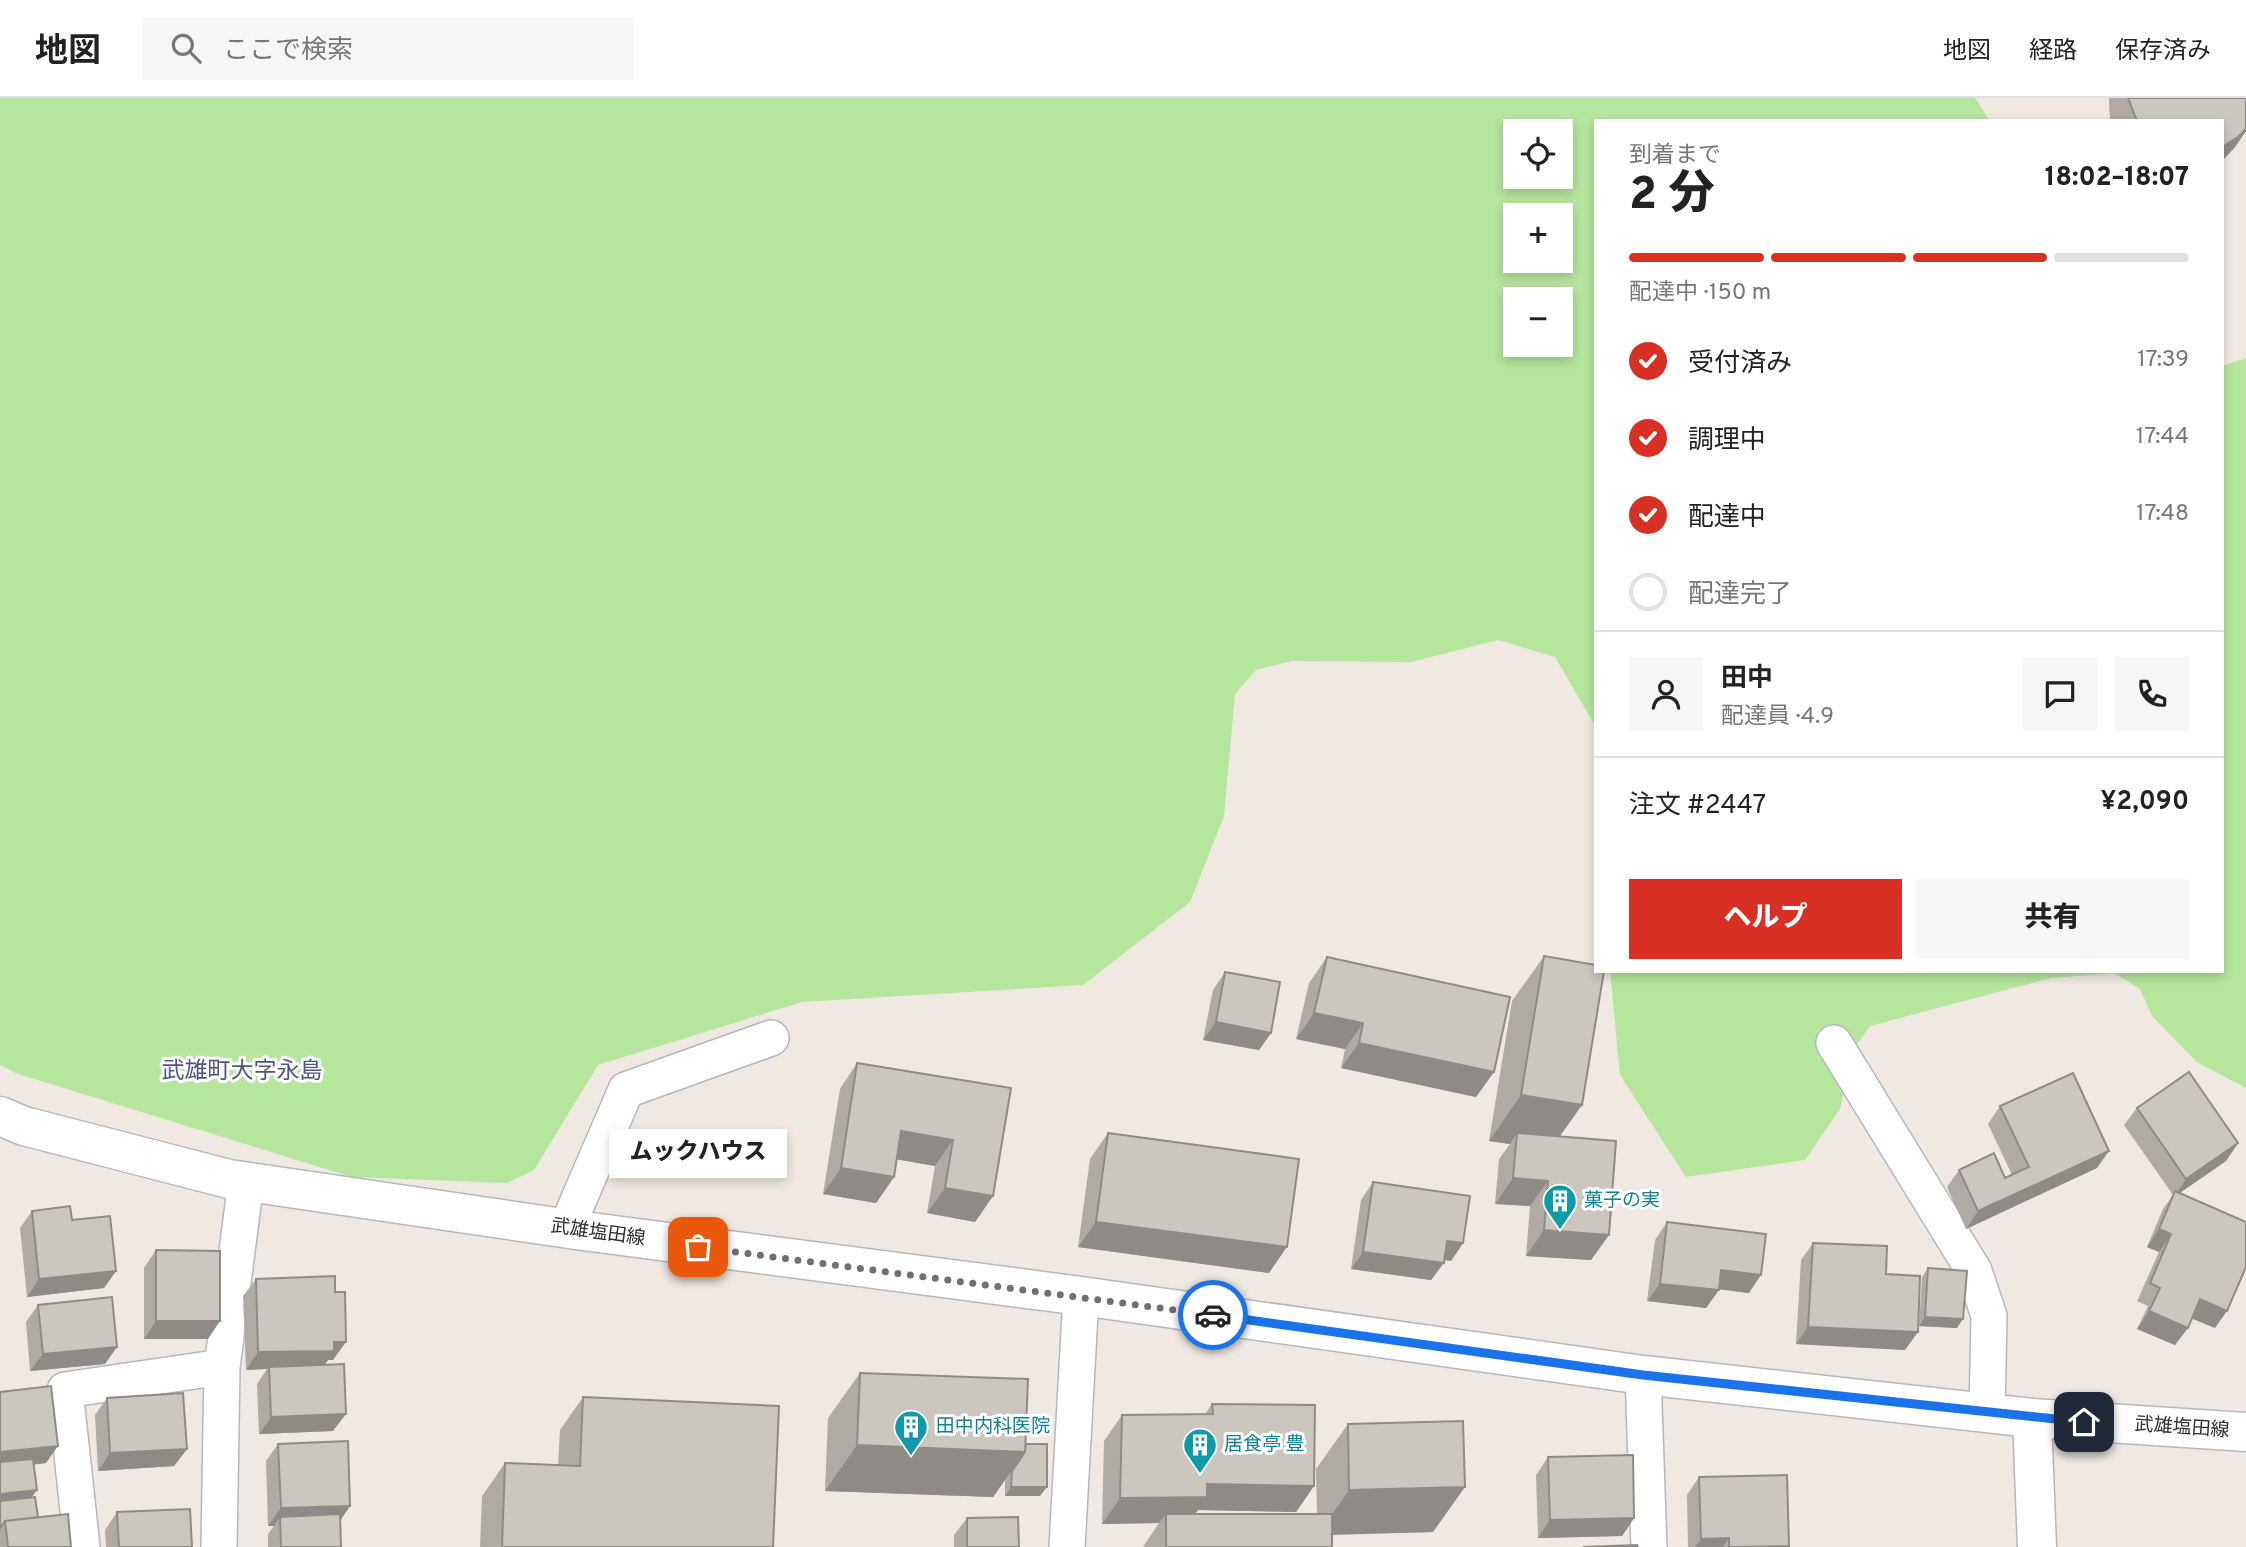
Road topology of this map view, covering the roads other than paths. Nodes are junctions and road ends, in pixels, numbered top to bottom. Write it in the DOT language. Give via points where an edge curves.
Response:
graph roads {
  1 [pos="771,1038"];
  2 [pos="1834,1043"];
  3 [pos="0,1116"];
  4 [pos="246,1182"];
  5 [pos="566,1229"];
  6 [pos="1081,1296"];
  7 [pos="222,1367"];
  8 [pos="1643,1375"];
  9 [pos="1987,1414"];
  10 [pos="2032,1418"];
  11 [pos="2244,1428"];
  12 [pos="82,1547"];
  13 [pos="219,1547"];
  14 [pos="1067,1547"];
  15 [pos="1649,1547"];
  16 [pos="2037,1547"];
  1 -- 5 [label="street" via="626,1090"];
  2 -- 9 [label="street" via="1974,1271 1989,1316"];
  3 -- 4 [label="main road, 武雄塩田線" via="23,1126"];
  4 -- 5 [label="main road, 武雄塩田線"];
  4 -- 7 [label="street"];
  5 -- 6 [label="main road, 武雄塩田線"];
  6 -- 8 [label="main road, 武雄塩田線"];
  6 -- 14 [label="street"];
  7 -- 12 [label="street" via="65,1390"];
  7 -- 13 [label="street"];
  8 -- 9 [label="main road, 武雄塩田線"];
  8 -- 15 [label="street"];
  9 -- 10 [label="main road, 武雄塩田線"];
  10 -- 11 [label="main road, 武雄塩田線"];
  10 -- 16 [label="main road"];
}
